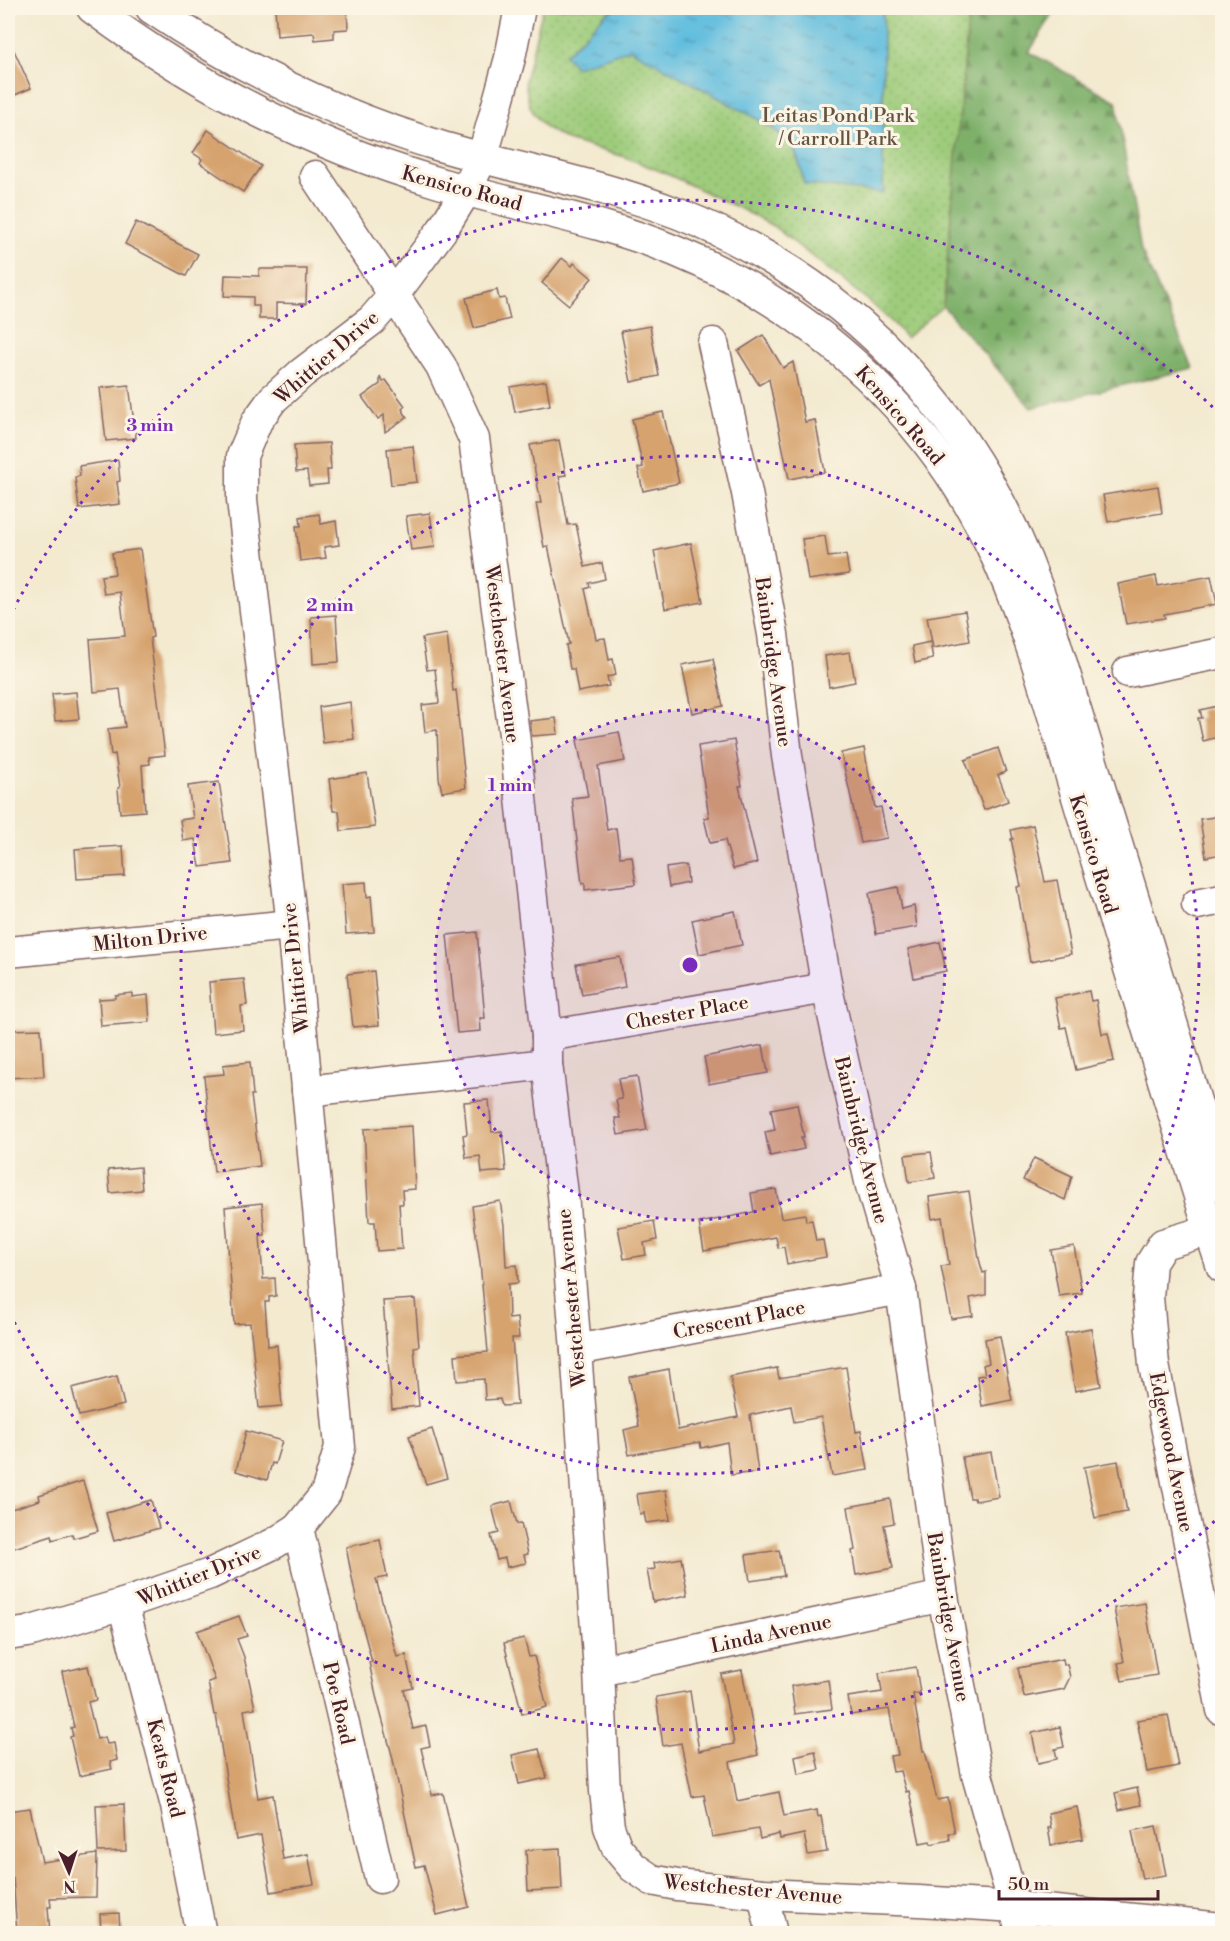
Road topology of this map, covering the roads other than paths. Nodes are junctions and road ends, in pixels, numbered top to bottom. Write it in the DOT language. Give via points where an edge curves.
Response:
graph roads {
  1 [pos="92,8"];
  2 [pos="151,8"];
  3 [pos="520,8"];
  4 [pos="474,175"];
  5 [pos="315,177"];
  6 [pos="393,296"];
  7 [pos="713,344"];
  8 [pos="1222,653"];
  9 [pos="1128,672"];
  10 [pos="292,925"];
  11 [pos="8,952"];
  12 [pos="826,988"];
  13 [pos="547,1050"];
  14 [pos="307,1091"];
  15 [pos="1222,1186"];
  16 [pos="1210,1230"];
  17 [pos="1222,1267"];
  18 [pos="901,1289"];
  19 [pos="576,1350"];
  20 [pos="298,1528"];
  21 [pos="943,1596"];
  22 [pos="123,1605"];
  23 [pos="8,1635"];
  24 [pos="598,1671"];
  25 [pos="1222,1710"];
  26 [pos="380,1878"];
  27 [pos="763,1894"];
  28 [pos="1019,1920"];
  29 [pos="1222,1928"];
  30 [pos="201,1934"];
  31 [pos="772,1934"];
  1 -- 4 [label="street, Kensico Road" via="171,63 277,121 373,162"];
  2 -- 4 [label="street, Kensico Road" via="239,62 302,94 394,132"];
  3 -- 4 [label="street, Whittier Drive" via="510,58"];
  4 -- 6 [label="street, Whittier Drive" via="442,230"];
  4 -- 15 [label="street, Kensico Road" via="640,200 745,244 787,268 848,313 901,363 948,418 1001,501 1039,591"];
  4 -- 16 [label="street, Kensico Road" via="580,219 674,250 740,281 781,306 840,351 892,400 940,459 989,541 1023,624"];
  5 -- 6 [label="street, Westchester Avenue"];
  6 -- 10 [label="street, Whittier Drive" via="372,320 273,399 257,421 242,456 242,500"];
  6 -- 13 [label="street, Westchester Avenue" via="441,366 474,439 514,734"];
  7 -- 12 [label="street, Bainbridge Avenue" via="774,634 787,756"];
  8 -- 9 [label="street"];
  10 -- 11 [label="street, Milton Drive"];
  10 -- 14 [label="street, Whittier Drive"];
  12 -- 13 [label="street, Chester Place"];
  12 -- 18 [label="street, Bainbridge Avenue" via="871,1186"];
  13 -- 14 [label="street, Chester Place"];
  13 -- 19 [label="street, Westchester Avenue"];
  14 -- 20 [label="street, Whittier Drive" via="340,1447 326,1493"];
  16 -- 17 [label="street, Kensico Road"];
  16 -- 25 [label="street, Edgewood Avenue" via="1163,1244 1151,1263 1148,1297 1154,1365"];
  18 -- 19 [label="street, Crescent Place"];
  18 -- 21 [label="street, Bainbridge Avenue"];
  19 -- 24 [label="street, Westchester Avenue"];
  20 -- 22 [label="street, Whittier Drive" via="275,1544 210,1574"];
  20 -- 26 [label="street, Poe Road"];
  21 -- 24 [label="street, Linda Avenue"];
  21 -- 28 [label="street, Bainbridge Avenue" via="977,1775"];
  22 -- 23 [label="street, Whittier Drive"];
  22 -- 30 [label="street, Keats Road" via="176,1806"];
  24 -- 27 [label="street, Westchester Avenue" via="605,1791 609,1827 617,1848 633,1867 652,1880"];
  27 -- 28 [label="street, Westchester Avenue" via="919,1901"];
  27 -- 31 [label="street"];
  28 -- 29 [label="street, Westchester Avenue"];
}
